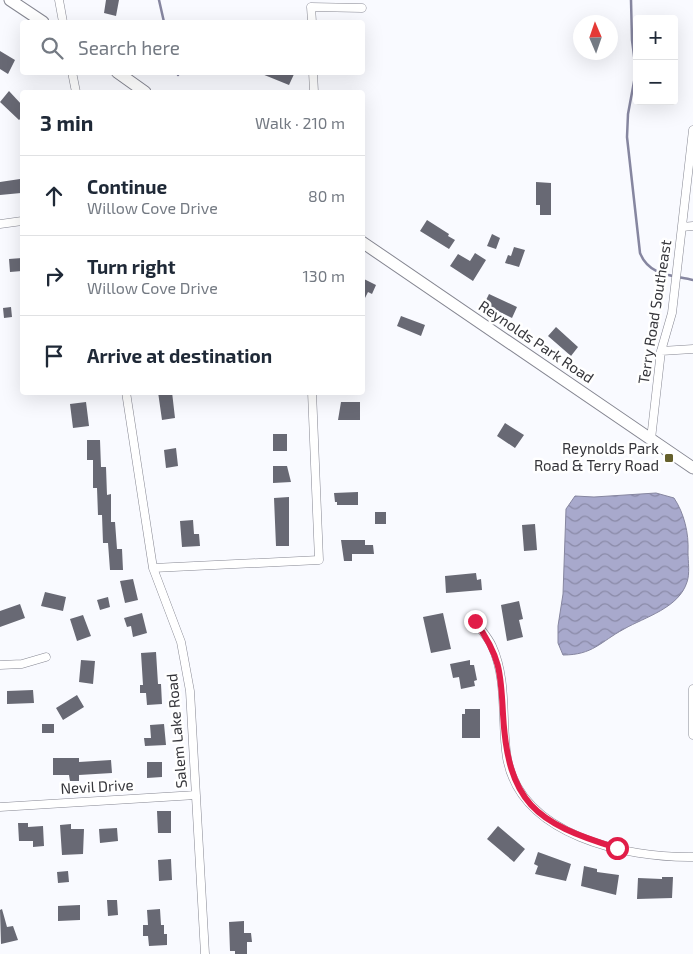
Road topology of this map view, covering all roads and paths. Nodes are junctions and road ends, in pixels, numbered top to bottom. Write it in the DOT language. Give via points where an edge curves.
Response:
graph roads {
  1 [pos="10,0"];
  2 [pos="59,0"];
  3 [pos="362,8"];
  4 [pos="41,20"];
  5 [pos="64,20"];
  6 [pos="312,20"];
  7 [pos="73,75"];
  8 [pos="121,75"];
  9 [pos="313,75"];
  10 [pos="76,90"];
  11 [pos="142,90"];
  12 [pos="314,90"];
  13 [pos="693,130"];
  14 [pos="20,221"];
  15 [pos="0,224"];
  16 [pos="693,226"];
  17 [pos="682,227"];
  18 [pos="365,244"];
  19 [pos="693,349"];
  20 [pos="661,351"];
  21 [pos="126,395"];
  22 [pos="312,395"];
  23 [pos="651,439"];
  24 [pos="693,468"];
  25 [pos="153,568"];
  26 [pos="475,621"];
  27 [pos="46,657"];
  28 [pos="0,665"];
  29 [pos="693,689"];
  30 [pos="693,735"];
  31 [pos="196,795"];
  32 [pos="0,807"];
  33 [pos="693,856"];
  34 [pos="205,954"];
  1 -- 4 [label="main road"];
  2 -- 5 [label="street"];
  3 -- 6 [label="street" via="311,7"];
  7 -- 10 [label="street"];
  8 -- 11 [label="main road"];
  9 -- 12 [label="street"];
  13 -- 17 [label="street, Terry Road Southeast"];
  14 -- 15 [label="street"];
  16 -- 17 [label="street"];
  17 -- 20 [label="street, Terry Road Southeast" via="672,313"];
  18 -- 23 [label="main road, Reynolds Park Road"];
  19 -- 20 [label="street"];
  20 -- 23 [label="street, Terry Road Southeast"];
  21 -- 25 [label="street, Salem Lake Road"];
  22 -- 25 [label="street" via="318,560"];
  23 -- 24 [label="main road, Reynolds Park Road"];
  25 -- 31 [label="street, Salem Lake Road" via="181,642 190,692"];
  26 -- 33 [label="street" via="492,644 501,671 507,759 515,783 528,804 552,822 585,839 638,853"];
  27 -- 28 [label="street" via="22,664"];
  29 -- 30 [label="street"];
  31 -- 32 [label="street, Nevil Drive"];
  31 -- 34 [label="street, Salem Lake Road"];
}
